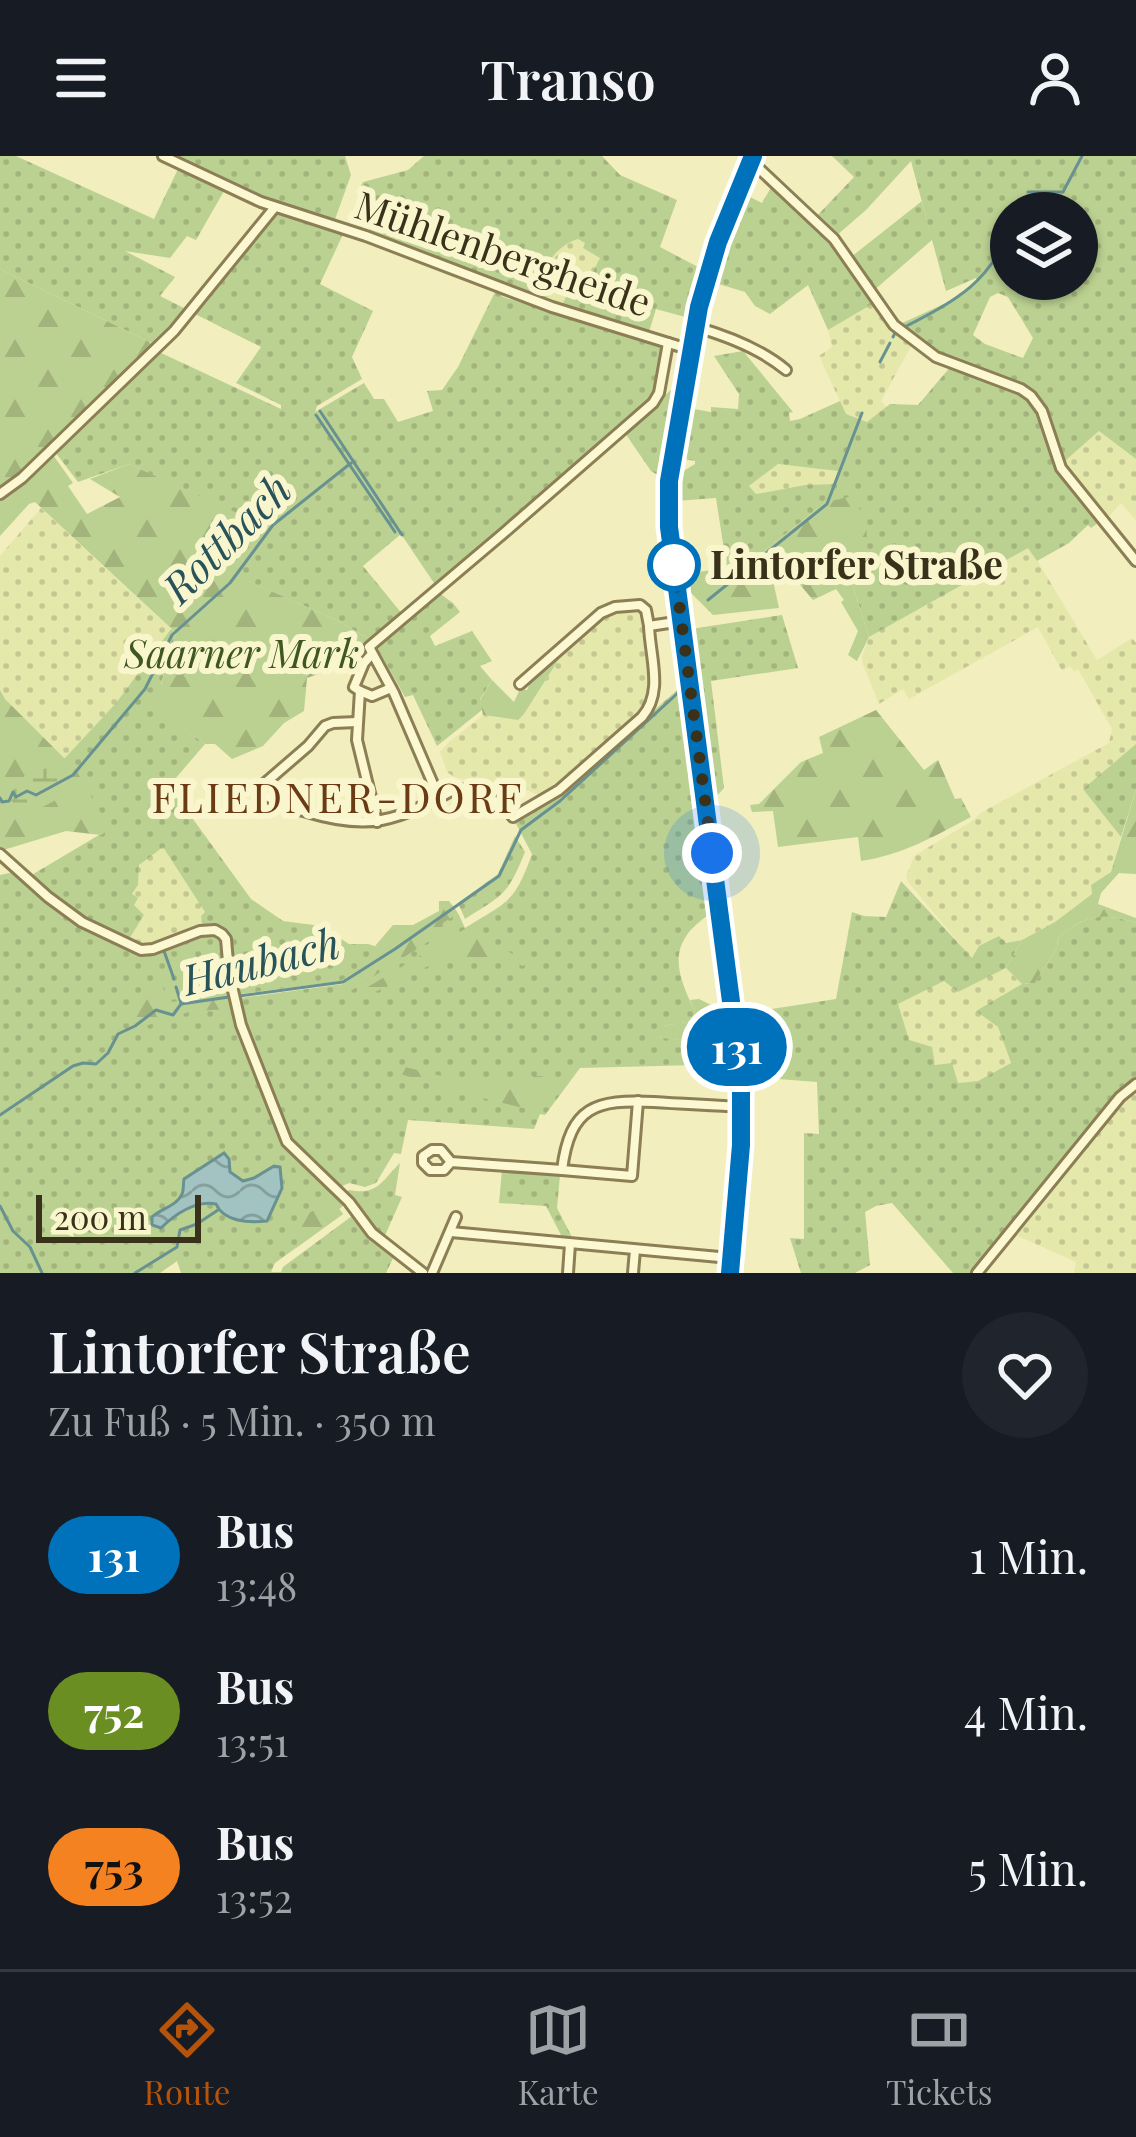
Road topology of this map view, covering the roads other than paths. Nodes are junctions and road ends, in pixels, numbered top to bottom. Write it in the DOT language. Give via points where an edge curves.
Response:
graph roads {
  1 [pos="163,156"];
  2 [pos="752,159"];
  3 [pos="275,207"];
  4 [pos="694,327"];
  5 [pos="668,343"];
  6 [pos="691,350"];
  7 [pos="786,370"];
  8 [pos="0,494"];
  9 [pos="1136,562"];
  10 [pos="682,621"];
  11 [pos="649,626"];
  12 [pos="371,655"];
  13 [pos="520,684"];
  14 [pos="391,688"];
  15 [pos="360,691"];
  16 [pos="358,722"];
  17 [pos="439,798"];
  18 [pos="376,822"];
  19 [pos="0,854"];
  20 [pos="1136,1084"];
  21 [pos="638,1101"];
  22 [pos="742,1107"];
  23 [pos="451,1162"];
  24 [pos="562,1170"];
  25 [pos="456,1217"];
  26 [pos="451,1232"];
  27 [pos="570,1244"];
  28 [pos="635,1250"];
  29 [pos="731,1265"];
  30 [pos="428,1273"];
  31 [pos="568,1273"];
  32 [pos="633,1273"];
  33 [pos="977,1273"];
  1 -- 3 [label="street, Mühlenbergheide"];
  2 -- 4 [label="main road"];
  2 -- 9 [label="street" via="834,238 894,326 936,357 1031,396 1061,468"];
  3 -- 5 [label="street, Mühlenbergheide"];
  3 -- 8 [label="street" via="174,331"];
  4 -- 6 [label="main road"];
  4 -- 7 [label="street"];
  5 -- 6 [label="street, Mühlenbergheide"];
  5 -- 12 [label="street" via="653,403 368,646"];
  6 -- 10 [label="main road" via="668,503"];
  10 -- 11 [label="street"];
  10 -- 22 [label="main road"];
  11 -- 13 [label="street" via="640,605 601,613"];
  11 -- 17 [label="street" via="650,708 559,790 513,817 503,804 469,791"];
  12 -- 14 [label="street"];
  12 -- 15 [label="street" via="355,683"];
  14 -- 15 [label="street" via="373,696"];
  14 -- 17 [label="street"];
  15 -- 16 [label="street"];
  16 -- 18 [label="street"];
  16 -- 18 [label="street" via="325,727 262,790 319,816"];
  17 -- 18 [label="street"];
  19 -- 30 [label="street" via="82,922 141,950 200,931 222,934 241,1025 287,1142 371,1234"];
  20 -- 33 [label="street"];
  21 -- 22 [label="street"];
  21 -- 24 [label="street" via="605,1103 584,1115 568,1138"];
  21 -- 24 [label="street" via="632,1176"];
  22 -- 29 [label="main road"];
  23 -- 24 [label="street"];
  25 -- 26 [label="street"];
  26 -- 27 [label="street"];
  26 -- 30 [label="street"];
  27 -- 28 [label="street"];
  27 -- 31 [label="street"];
  28 -- 29 [label="street"];
  28 -- 32 [label="street"];
}
